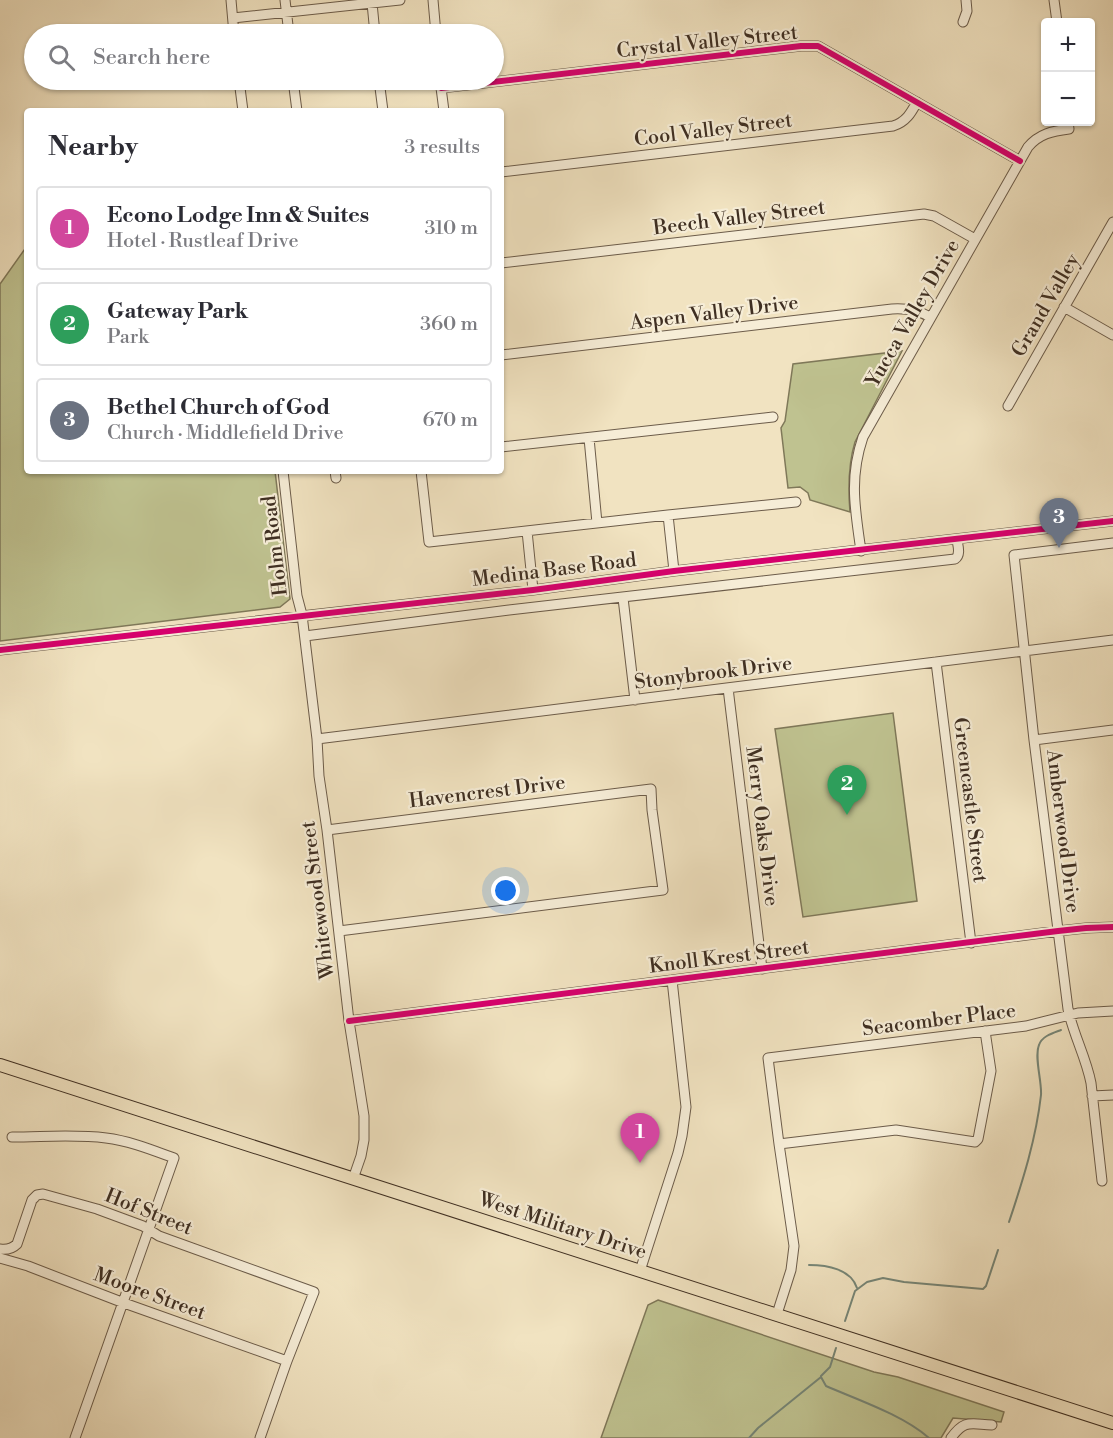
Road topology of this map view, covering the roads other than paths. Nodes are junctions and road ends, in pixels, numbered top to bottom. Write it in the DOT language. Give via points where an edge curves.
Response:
graph roads {
  1 [pos="231,0"];
  2 [pos="285,0"];
  3 [pos="400,0"];
  4 [pos="433,0"];
  5 [pos="966,0"];
  6 [pos="1054,0"];
  7 [pos="372,3"];
  8 [pos="286,13"];
  9 [pos="232,18"];
  10 [pos="1056,18"];
  11 [pos="963,22"];
  12 [pos="233,24"];
  13 [pos="288,24"];
  14 [pos="374,24"];
  15 [pos="435,24"];
  16 [pos="504,78"];
  17 [pos="240,90"];
  18 [pos="294,90"];
  19 [pos="381,90"];
  20 [pos="442,90"];
  21 [pos="917,102"];
  22 [pos="243,108"];
  23 [pos="297,108"];
  24 [pos="383,108"];
  25 [pos="444,108"];
  26 [pos="1066,126"];
  27 [pos="1020,161"];
  28 [pos="504,172"];
  29 [pos="1113,222"];
  30 [pos="975,239"];
  31 [pos="504,263"];
  32 [pos="1064,307"];
  33 [pos="930,317"];
  34 [pos="1113,335"];
  35 [pos="504,355"];
  36 [pos="1008,406"];
  37 [pos="773,417"];
  38 [pos="589,438"];
  39 [pos="504,447"];
  40 [pos="283,474"];
  41 [pos="422,474"];
  42 [pos="796,502"];
  43 [pos="668,515"];
  44 [pos="1113,521"];
  45 [pos="597,523"];
  46 [pos="527,531"];
  47 [pos="957,540"];
  48 [pos="1113,543"];
  49 [pos="861,551"];
  50 [pos="674,571"];
  51 [pos="533,590"];
  52 [pos="459,597"];
  53 [pos="622,597"];
  54 [pos="302,615"];
  55 [pos="461,616"];
  56 [pos="304,636"];
  57 [pos="1113,640"];
  58 [pos="0,650"];
  59 [pos="1024,651"];
  60 [pos="936,662"];
  61 [pos="728,688"];
  62 [pos="635,700"];
  63 [pos="1113,730"];
  64 [pos="317,739"];
  65 [pos="1034,740"];
  66 [pos="327,830"];
  67 [pos="1113,927"];
  68 [pos="339,931"];
  69 [pos="1058,931"];
  70 [pos="971,943"];
  71 [pos="762,969"];
  72 [pos="672,980"];
  73 [pos="1113,1011"];
  74 [pos="1070,1015"];
  75 [pos="349,1021"];
  76 [pos="985,1031"];
  77 [pos="0,1065"];
  78 [pos="1113,1095"];
  79 [pos="1092,1096"];
  80 [pos="12,1137"];
  81 [pos="778,1144"];
  82 [pos="353,1179"];
  83 [pos="1102,1181"];
  84 [pos="149,1230"];
  85 [pos="15,1246"];
  86 [pos="0,1249"];
  87 [pos="0,1258"];
  88 [pos="21,1264"];
  89 [pos="640,1271"];
  90 [pos="124,1303"];
  91 [pos="777,1314"];
  92 [pos="287,1361"];
  93 [pos="1113,1423"];
  94 [pos="992,1425"];
  95 [pos="75,1438"];
  96 [pos="260,1438"];
  97 [pos="951,1438"];
  1 -- 9 [label="street"];
  2 -- 8 [label="street"];
  3 -- 7 [label="street"];
  4 -- 15 [label="street"];
  5 -- 11 [label="street"];
  6 -- 10 [label="street"];
  7 -- 8 [label="street"];
  7 -- 14 [label="street"];
  8 -- 9 [label="street"];
  8 -- 13 [label="street"];
  9 -- 12 [label="street"];
  16 -- 21 [label="street, Crystal Valley Street" via="810,46 825,49"];
  17 -- 22 [label="street"];
  18 -- 23 [label="street"];
  19 -- 24 [label="street"];
  20 -- 25 [label="street"];
  21 -- 27 [label="street, Crystal Valley Street"];
  21 -- 28 [label="street, Cool Valley Street" via="904,122 893,126"];
  26 -- 27 [label="street, Yucca Valley Drive" via="1039,136"];
  27 -- 30 [label="street, Yucca Valley Drive"];
  29 -- 32 [label="street, Grand Valley"];
  30 -- 31 [label="street, Beech Valley Street" via="924,214"];
  30 -- 33 [label="street, Yucca Valley Drive"];
  32 -- 34 [label="street"];
  32 -- 36 [label="street, Grand Valley"];
  33 -- 35 [label="street, Aspen Valley Drive" via="912,309 892,309"];
  33 -- 49 [label="street, Yucca Valley Drive" via="858,450 853,485"];
  37 -- 38 [label="street"];
  38 -- 39 [label="street"];
  38 -- 45 [label="street"];
  40 -- 54 [label="street, Holm Road"];
  41 -- 46 [label="street" via="429,542"];
  42 -- 43 [label="street"];
  43 -- 45 [label="street"];
  43 -- 50 [label="street"];
  44 -- 47 [label="street, Medina Base Road"];
  45 -- 46 [label="street"];
  46 -- 51 [label="street"];
  47 -- 49 [label="street, Medina Base Road"];
  47 -- 53 [label="street" via="955,559"];
  48 -- 59 [label="street, Amberwood Drive" via="1014,555"];
  49 -- 50 [label="street, Medina Base Road"];
  50 -- 51 [label="street, Medina Base Road"];
  51 -- 52 [label="street, Medina Base Road"];
  52 -- 54 [label="street, Medina Base Road"];
  52 -- 55 [label="street"];
  53 -- 55 [label="street"];
  53 -- 62 [label="street"];
  54 -- 56 [label="street, Whitewood Street"];
  54 -- 58 [label="street, Medina Base Road"];
  55 -- 56 [label="street"];
  56 -- 64 [label="street, Whitewood Street"];
  57 -- 59 [label="street, Stonybrook Drive"];
  59 -- 60 [label="street, Stonybrook Drive"];
  59 -- 65 [label="street, Amberwood Drive"];
  60 -- 61 [label="street, Stonybrook Drive"];
  60 -- 70 [label="street, Greencastle Street"];
  61 -- 62 [label="street, Stonybrook Drive"];
  61 -- 71 [label="street, Merry Oaks Drive"];
  62 -- 64 [label="street, Stonybrook Drive"];
  63 -- 65 [label="street"];
  64 -- 66 [label="street, Whitewood Street"];
  65 -- 69 [label="street, Amberwood Drive"];
  66 -- 68 [label="street, Whitewood Street"];
  66 -- 68 [label="street, Havencrest Drive" via="651,789 663,890"];
  67 -- 69 [label="street, Knoll Krest Street"];
  68 -- 75 [label="street, Whitewood Street"];
  69 -- 70 [label="street, Knoll Krest Street"];
  69 -- 74 [label="street, Amberwood Drive"];
  70 -- 71 [label="street, Knoll Krest Street"];
  71 -- 72 [label="street, Knoll Krest Street"];
  72 -- 75 [label="street, Knoll Krest Street"];
  72 -- 89 [label="street" via="686,1107 678,1153"];
  73 -- 74 [label="street, Seacomber Place"];
  74 -- 76 [label="street, Seacomber Place"];
  74 -- 79 [label="street, Amberwood Drive" via="1088,1068"];
  75 -- 82 [label="street, Whitewood Street" via="364,1125 361,1156"];
  76 -- 81 [label="street, Seacomber Place" via="768,1058"];
  76 -- 81 [label="street" via="990,1080 975,1142 896,1130"];
  77 -- 82 [label="main road, West Military Drive"];
  78 -- 79 [label="street"];
  79 -- 83 [label="street, Amberwood Drive"];
  80 -- 84 [label="street" via="108,1138 174,1158"];
  81 -- 91 [label="street" via="794,1246"];
  82 -- 89 [label="main road, West Military Drive"];
  84 -- 85 [label="street, Hof Street" via="97,1209 43,1194 32,1200"];
  84 -- 90 [label="street"];
  84 -- 92 [label="street, Hof Street" via="314,1292"];
  85 -- 86 [label="street"];
  85 -- 88 [label="street"];
  87 -- 88 [label="street, Moore Street"];
  88 -- 90 [label="street, Moore Street"];
  89 -- 91 [label="main road, West Military Drive"];
  90 -- 92 [label="street, Moore Street"];
  90 -- 95 [label="street"];
  91 -- 93 [label="main road, West Military Drive"];
  92 -- 96 [label="street"];
  94 -- 97 [label="street" via="968,1423"];
}
